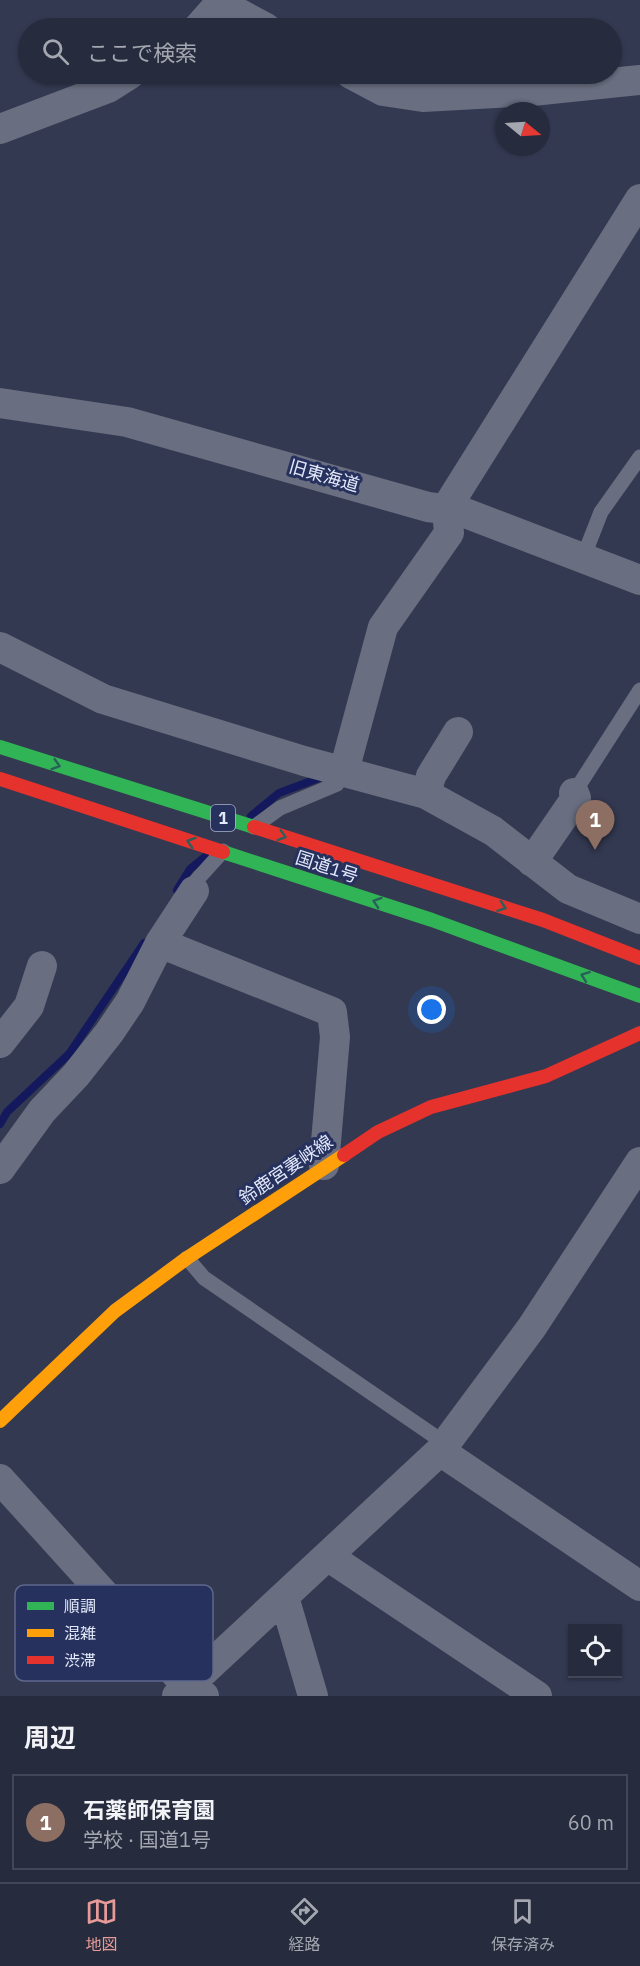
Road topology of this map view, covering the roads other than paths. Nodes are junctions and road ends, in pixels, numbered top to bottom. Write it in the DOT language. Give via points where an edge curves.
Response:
graph roads {
  1 [pos="221,2"];
  2 [pos="207,18"];
  3 [pos="249,18"];
  4 [pos="640,80"];
  5 [pos="622,82"];
  6 [pos="114,84"];
  7 [pos="370,84"];
  8 [pos="604,84"];
  9 [pos="0,129"];
  10 [pos="640,199"];
  11 [pos="0,403"];
  12 [pos="640,456"];
  13 [pos="447,510"];
  14 [pos="583,558"];
  15 [pos="640,580"];
  16 [pos="0,647"];
  17 [pos="640,690"];
  18 [pos="458,732"];
  19 [pos="0,747"];
  20 [pos="344,771"];
  21 [pos="0,779"];
  22 [pos="574,793"];
  23 [pos="426,794"];
  24 [pos="532,862"];
  25 [pos="194,891"];
  26 [pos="640,919"];
  27 [pos="160,944"];
  28 [pos="640,958"];
  29 [pos="42,966"];
  30 [pos="640,996"];
  31 [pos="640,1033"];
  32 [pos="0,1043"];
  33 [pos="640,1162"];
  34 [pos="324,1165"];
  35 [pos="0,1168"];
  36 [pos="187,1258"];
  37 [pos="0,1421"];
  38 [pos="443,1448"];
  39 [pos="0,1479"];
  40 [pos="329,1557"];
  41 [pos="94,1585"];
  42 [pos="640,1586"];
  43 [pos="284,1597"];
  44 [pos="213,1670"];
  45 [pos="179,1681"];
  46 [pos="202,1681"];
  47 [pos="190,1693"];
  48 [pos="313,1696"];
  49 [pos="537,1696"];
  1 -- 2 [label="street"];
  1 -- 3 [label="street"];
  4 -- 5 [label="street"];
  6 -- 9 [label="street"];
  7 -- 8 [label="street" via="383,91 423,97"];
  10 -- 13 [label="street" via="555,330"];
  11 -- 13 [label="street, 旧東海道" via="127,422"];
  12 -- 14 [label="lane" via="601,512"];
  13 -- 14 [label="street, 旧東海道" via="471,515"];
  13 -- 20 [label="street" via="449,533 383,627"];
  14 -- 15 [label="street, 旧東海道"];
  16 -- 20 [label="street" via="103,699"];
  17 -- 22 [label="lane"];
  18 -- 23 [label="street" via="431,776"];
  19 -- 28 [label="main road, 国道1号 / 1, one-way" via="447,888"];
  20 -- 23 [label="street"];
  20 -- 25 [label="lane" via="337,784 280,808 238,837 207,866 194,883"];
  30 -- 21 [label="main road, 国道1号 / 1, one-way" via="432,920"];
  22 -- 24 [label="street" via="576,798"];
  23 -- 24 [label="street" via="493,831"];
  24 -- 26 [label="street" via="568,889"];
  25 -- 27 [label="street"];
  27 -- 34 [label="street" via="332,1012 335,1037"];
  27 -- 35 [label="street" via="109,1033 42,1111"];
  29 -- 32 [label="street" via="28,1006"];
  31 -- 34 [label="main road, 鈴鹿宮妻峡線" via="546,1076 403,1118"];
  33 -- 38 [label="street" via="532,1327"];
  34 -- 36 [label="main road, 鈴鹿宮妻峡線"];
  36 -- 37 [label="main road, 鈴鹿宮妻峡線" via="115,1311"];
  36 -- 38 [label="lane" via="204,1278"];
  38 -- 40 [label="street"];
  38 -- 42 [label="street"];
  39 -- 41 [label="street"];
  40 -- 43 [label="street"];
  40 -- 49 [label="street"];
  43 -- 44 [label="street"];
  43 -- 48 [label="street"];
  45 -- 47 [label="street"];
  46 -- 47 [label="street"];
}
